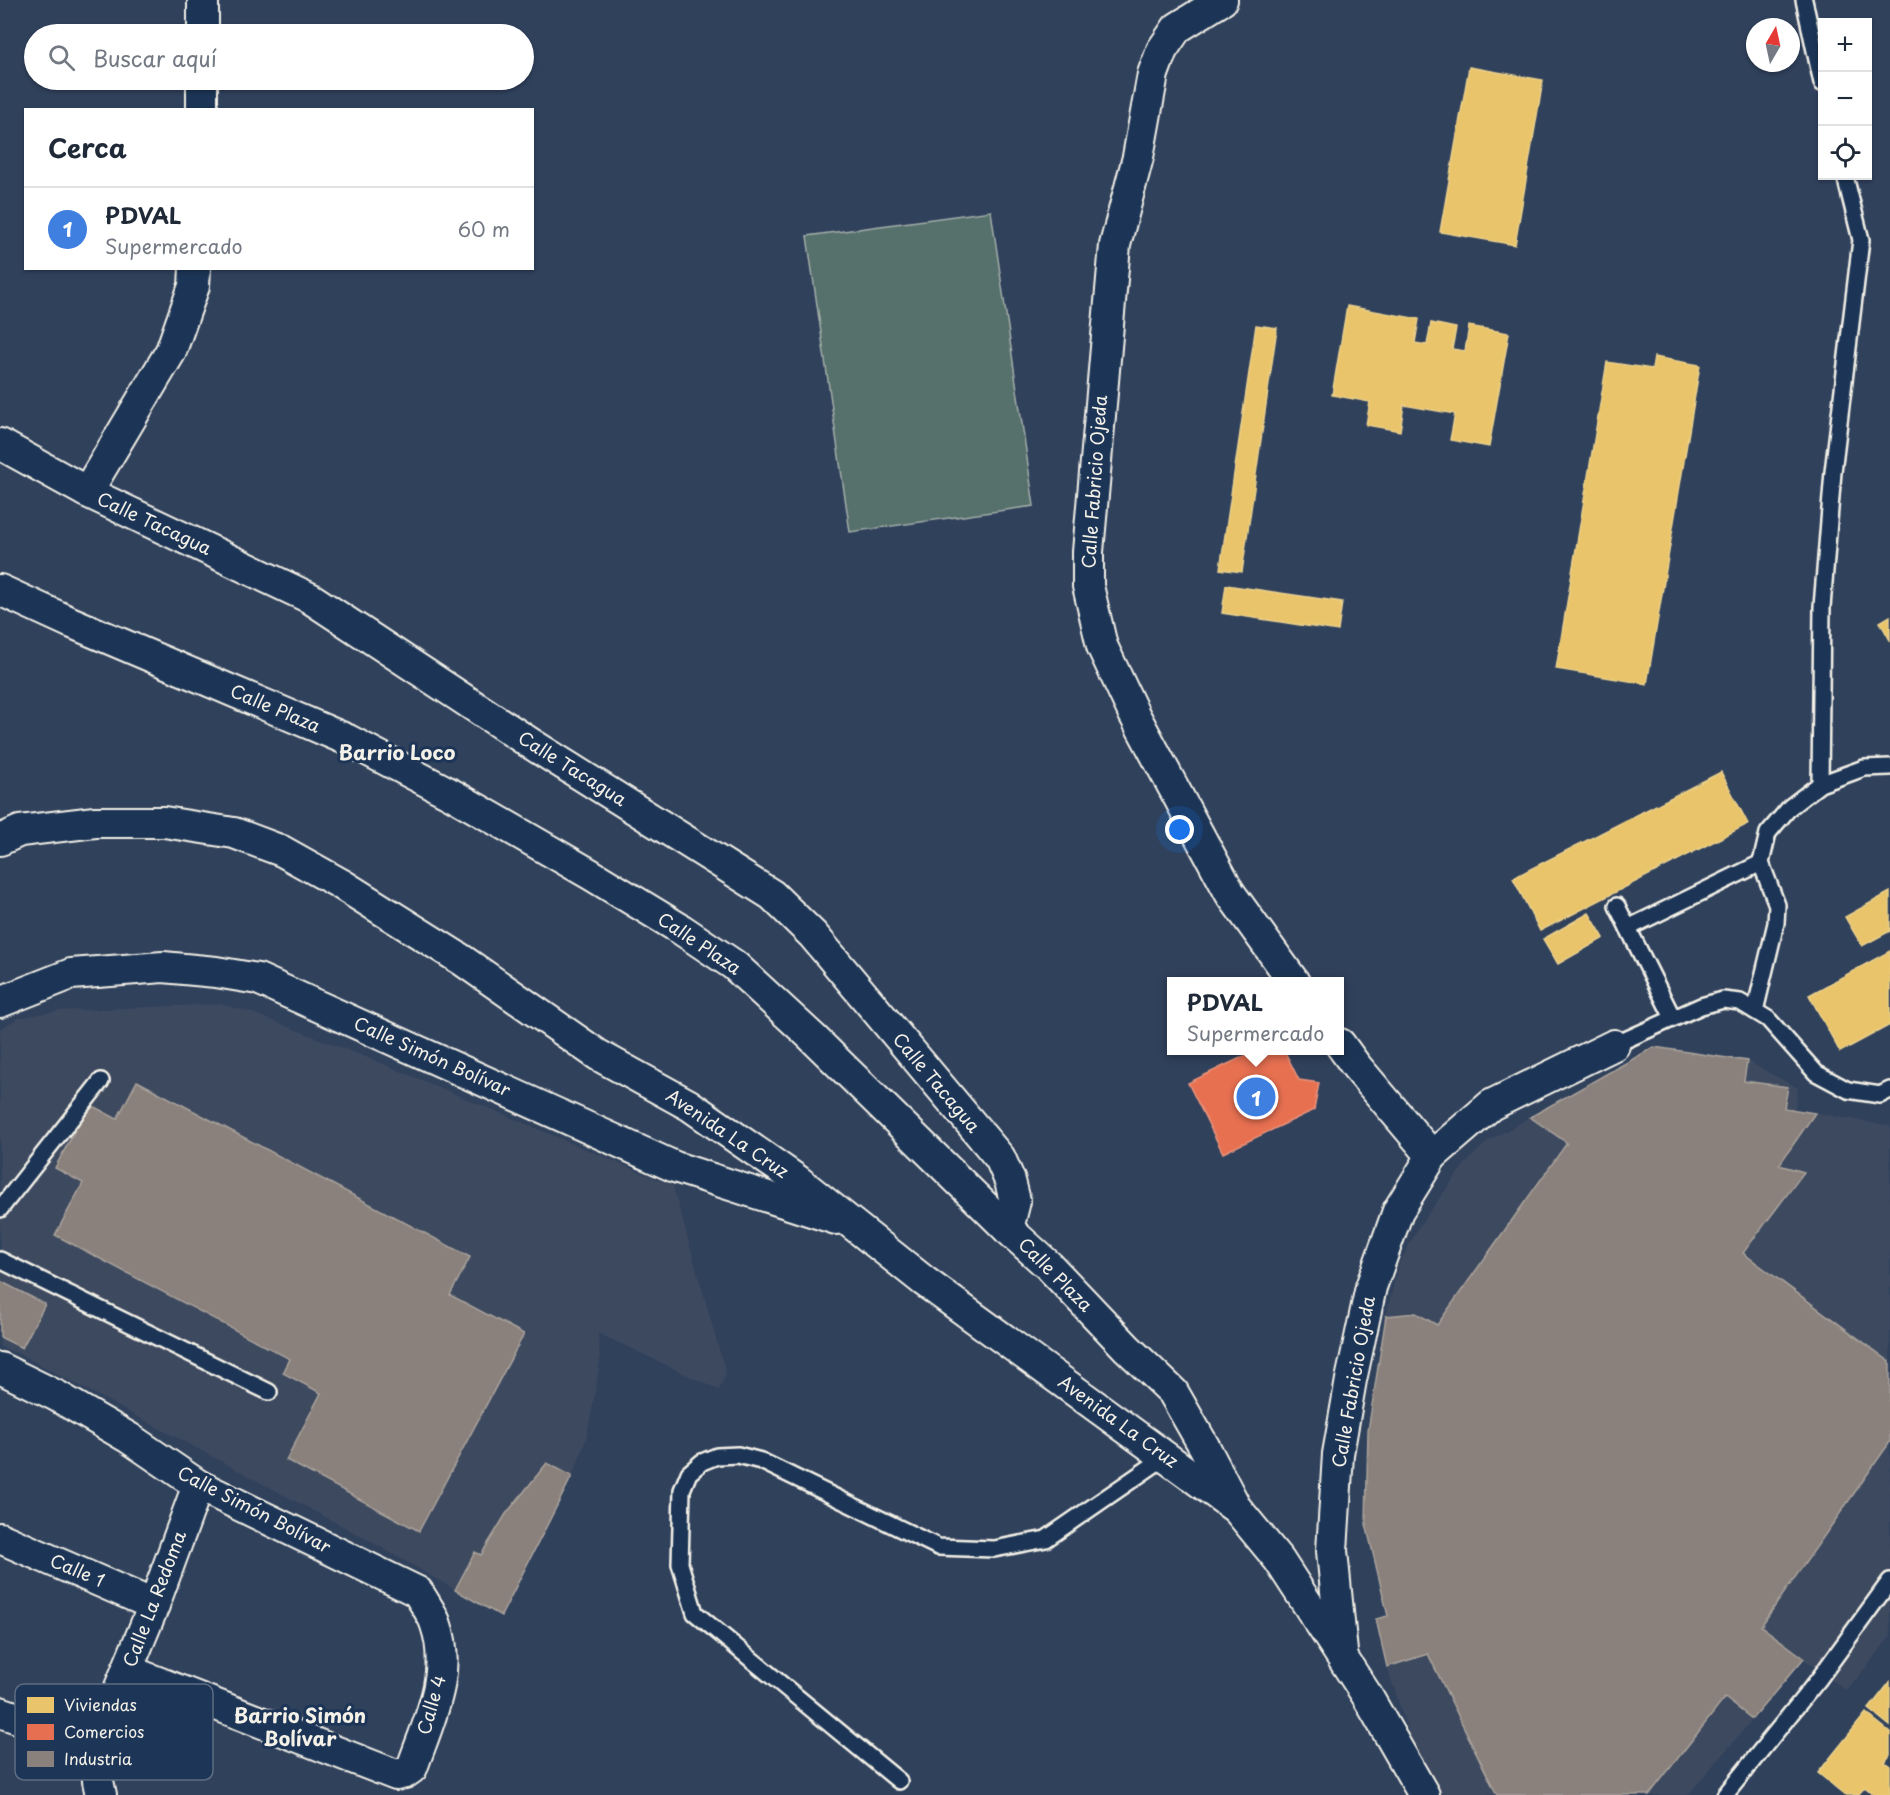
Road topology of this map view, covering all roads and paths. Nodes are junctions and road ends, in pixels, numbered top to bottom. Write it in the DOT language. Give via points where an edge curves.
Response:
graph roads {
  1 [pos="203,0"];
  2 [pos="1222,0"];
  3 [pos="1804,0"];
  4 [pos="203,24"];
  5 [pos="1820,72"];
  6 [pos="202,90"];
  7 [pos="202,108"];
  8 [pos="1846,180"];
  9 [pos="195,270"];
  10 [pos="0,444"];
  11 [pos="87,492"];
  12 [pos="0,590"];
  13 [pos="1890,767"];
  14 [pos="1820,784"];
  15 [pos="0,840"];
  16 [pos="1761,863"];
  17 [pos="1617,906"];
  18 [pos="1628,928"];
  19 [pos="1291,977"];
  20 [pos="0,1002"];
  21 [pos="1755,1011"];
  22 [pos="1673,1018"];
  23 [pos="1614,1045"];
  24 [pos="1344,1050"];
  25 [pos="101,1082"];
  26 [pos="1890,1090"];
  27 [pos="1432,1156"];
  28 [pos="0,1209"];
  29 [pos="853,1224"];
  30 [pos="1008,1229"];
  31 [pos="0,1260"];
  32 [pos="0,1368"];
  33 [pos="269,1392"];
  34 [pos="1165,1457"];
  35 [pos="198,1485"];
  36 [pos="1237,1509"];
  37 [pos="0,1538"];
  38 [pos="1890,1581"];
  39 [pos="418,1592"];
  40 [pos="154,1605"];
  41 [pos="1342,1658"];
  42 [pos="127,1670"];
  43 [pos="121,1684"];
  44 [pos="163,1684"];
  45 [pos="213,1703"];
  46 [pos="0,1712"];
  47 [pos="15,1717"];
  48 [pos="98,1780"];
  49 [pos="899,1781"];
  50 [pos="101,1795"];
  51 [pos="1424,1795"];
  52 [pos="1725,1795"];
  1 -- 4 [label="street"];
  2 -- 19 [label="street, Calle Fabricio Ojeda" via="1177,28 1162,50 1153,74 1138,157 1115,245 1088,586 1102,646 1134,714 1230,893"];
  3 -- 5 [label="lane"];
  6 -- 7 [label="street"];
  8 -- 14 [label="lane" via="1862,240 1833,472 1823,596"];
  9 -- 11 [label="street" via="194,286 171,351"];
  10 -- 11 [label="street, Calle Tacagua"];
  11 -- 30 [label="street, Calle Tacagua" via="310,598 530,743 772,895 813,935 1000,1158 1015,1201"];
  12 -- 30 [label="street, Calle Plaza" via="348,740 462,801 682,930 743,973"];
  13 -- 14 [label="lane" via="1864,768"];
  14 -- 16 [label="lane" via="1790,807 1768,833"];
  15 -- 29 [label="street, Avenida La Cruz" via="20,831 95,822 164,822 234,833 282,851 462,960 598,1055 689,1105"];
  16 -- 18 [label="lane"];
  16 -- 21 [label="lane" via="1777,904"];
  17 -- 18 [label="lane"];
  18 -- 22 [label="lane"];
  20 -- 29 [label="street, Calle Simón Bolívar" via="71,974 163,967 258,979 675,1167"];
  21 -- 22 [label="lane" via="1740,1002 1724,1000"];
  21 -- 26 [label="lane" via="1768,1019 1816,1073 1848,1090 1880,1095"];
  22 -- 23 [label="lane"];
  23 -- 27 [label="street, Calle Fabricio Ojeda" via="1491,1106"];
  24 -- 27 [label="street"];
  25 -- 28 [label="lane"];
  27 -- 41 [label="street, Calle Fabricio Ojeda" via="1398,1211 1371,1287 1351,1380 1338,1454 1332,1551"];
  29 -- 34 [label="street, Avenida La Cruz" via="924,1281"];
  30 -- 36 [label="street, Calle Plaza" via="1173,1392"];
  31 -- 33 [label="lane"];
  32 -- 35 [label="street, Calle Simón Bolívar" via="118,1432"];
  34 -- 36 [label="street, Avenida La Cruz"];
  34 -- 49 [label="lane" via="1046,1539 994,1549 938,1547 761,1461 738,1455 717,1456 689,1473 682,1490 680,1564 695,1613"];
  35 -- 39 [label="street, Calle Simón Bolívar"];
  35 -- 40 [label="street, Calle La Redoma"];
  36 -- 41 [label="street, Avenida La Cruz" via="1279,1560"];
  37 -- 40 [label="street, Calle 1"];
  38 -- 52 [label="lane" via="1818,1680"];
  39 -- 45 [label="street, Calle 4" via="436,1624 443,1662 437,1698 411,1768 405,1773 396,1774"];
  40 -- 42 [label="street, Calle La Redoma"];
  41 -- 51 [label="street, Avenida La Cruz"];
  42 -- 43 [label="street, Calle La Redoma"];
  42 -- 44 [label="street, Calle 4"];
  46 -- 47 [label="street"];
  48 -- 50 [label="street"];
}
